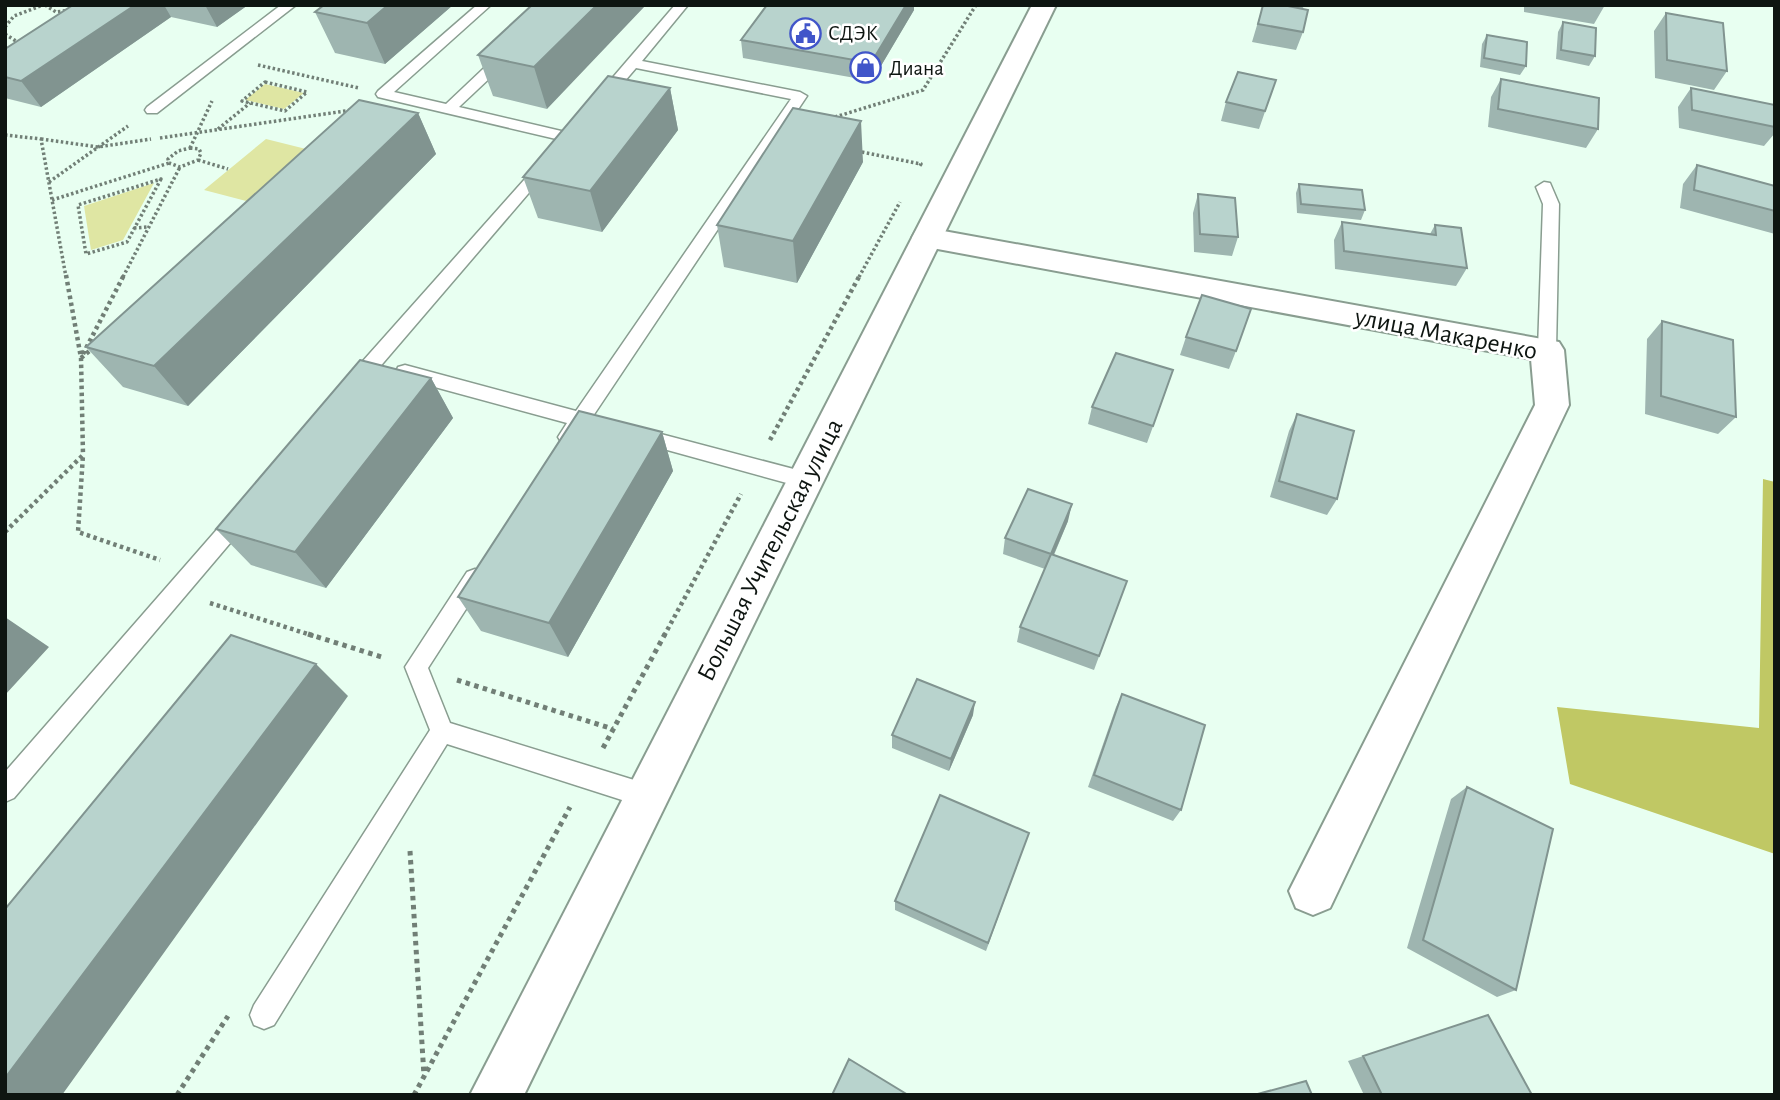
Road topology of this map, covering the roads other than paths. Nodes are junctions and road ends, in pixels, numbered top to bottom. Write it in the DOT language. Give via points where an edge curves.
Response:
graph roads {
  1 [pos="290,5"];
  2 [pos="485,5"];
  3 [pos="682,5"];
  4 [pos="1044,5"];
  5 [pos="518,43"];
  6 [pos="634,63"];
  7 [pos="449,109"];
  8 [pos="152,110"];
  9 [pos="578,126"];
  10 [pos="1544,187"];
  11 [pos="926,238"];
  12 [pos="1547,349"];
  13 [pos="372,364"];
  14 [pos="345,395"];
  15 [pos="579,419"];
  16 [pos="557,453"];
  17 [pos="805,480"];
  18 [pos="256,499"];
  19 [pos="490,554"];
  20 [pos="442,731"];
  21 [pos="5,790"];
  22 [pos="647,796"];
  23 [pos="1313,891"];
  24 [pos="264,1015"];
  25 [pos="496,1095"];
  1 -- 8 [label="lane"];
  2 -- 7 [label="lane" via="383,94"];
  3 -- 6 [label="lane"];
  4 -- 11 [label="main road, Большая Учительская улица"];
  5 -- 7 [label="lane"];
  6 -- 9 [label="lane"];
  6 -- 15 [label="lane" via="800,96"];
  7 -- 9 [label="lane"];
  9 -- 13 [label="lane"];
  10 -- 12 [label="lane" via="1550,204"];
  11 -- 12 [label="main road, улица Макаренко"];
  11 -- 17 [label="main road, Большая Учительская улица"];
  12 -- 23 [label="main road, улица Макаренко" via="1552,405"];
  13 -- 14 [label="lane"];
  13 -- 15 [label="lane"];
  15 -- 16 [label="lane"];
  15 -- 17 [label="lane"];
  17 -- 22 [label="main road, Большая Учительская улица"];
  18 -- 21 [label="lane"];
  19 -- 20 [label="lane" via="416,667"];
  20 -- 22 [label="lane"];
  20 -- 24 [label="lane"];
  22 -- 25 [label="main road, Большая Учительская улица"];
}
